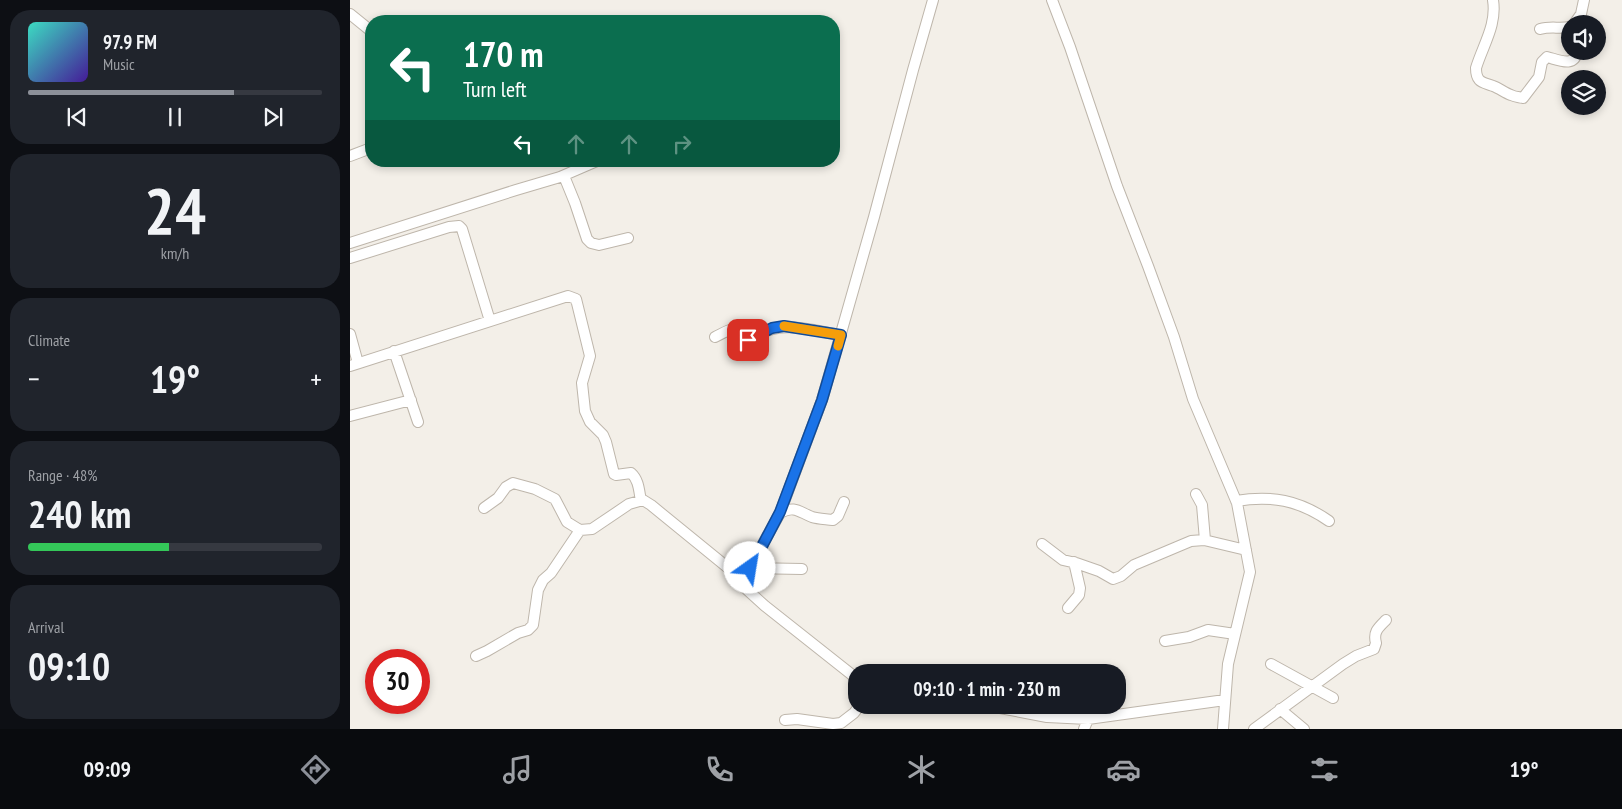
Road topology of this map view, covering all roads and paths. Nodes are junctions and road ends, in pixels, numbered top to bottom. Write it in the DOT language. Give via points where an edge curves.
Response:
graph roads {
  1 [pos="933,0"];
  2 [pos="1052,0"];
  3 [pos="1493,0"];
  4 [pos="1584,0"];
  5 [pos="350,14"];
  6 [pos="1580,15"];
  7 [pos="365,26"];
  8 [pos="1561,28"];
  9 [pos="1540,29"];
  10 [pos="1574,60"];
  11 [pos="365,150"];
  12 [pos="350,156"];
  13 [pos="584,167"];
  14 [pos="564,176"];
  15 [pos="628,238"];
  16 [pos="350,243"];
  17 [pos="350,258"];
  18 [pos="490,321"];
  19 [pos="350,334"];
  20 [pos="841,335"];
  21 [pos="715,337"];
  22 [pos="394,351"];
  23 [pos="354,364"];
  24 [pos="411,400"];
  25 [pos="350,416"];
  26 [pos="418,422"];
  27 [pos="1196,494"];
  28 [pos="640,501"];
  29 [pos="1236,501"];
  30 [pos="844,502"];
  31 [pos="484,508"];
  32 [pos="780,512"];
  33 [pos="1329,521"];
  34 [pos="580,530"];
  35 [pos="1205,540"];
  36 [pos="1042,544"];
  37 [pos="1246,550"];
  38 [pos="1074,562"];
  39 [pos="750,568"];
  40 [pos="802,569"];
  41 [pos="743,580"];
  42 [pos="1068,608"];
  43 [pos="1386,620"];
  44 [pos="1235,634"];
  45 [pos="1165,641"];
  46 [pos="476,656"];
  47 [pos="1271,664"];
  48 [pos="848,672"];
  49 [pos="1312,686"];
  50 [pos="1333,698"];
  51 [pos="1225,700"];
  52 [pos="1280,709"];
  53 [pos="853,714"];
  54 [pos="1032,714"];
  55 [pos="785,720"];
  56 [pos="842,726"];
  57 [pos="1085,726"];
  58 [pos="1223,729"];
  59 [pos="1254,729"];
  60 [pos="1304,729"];
  1 -- 20 [label="street"];
  2 -- 29 [label="street" via="1174,337 1193,399"];
  3 -- 10 [label="street" via="1492,27 1476,68 1479,80 1523,98 1540,77 1542,62 1547,57 1566,62"];
  4 -- 6 [label="street"];
  5 -- 7 [label="street"];
  8 -- 9 [label="street" via="1551,26"];
  11 -- 12 [label="street"];
  13 -- 14 [label="street"];
  14 -- 15 [label="street" via="591,243 599,245"];
  14 -- 16 [label="street"];
  17 -- 18 [label="street" via="459,226"];
  18 -- 22 [label="street"];
  18 -- 28 [label="street" via="568,296 576,299 590,356 582,383 585,411 590,422 603,435 614,474 631,473 634,476"];
  19 -- 23 [label="street"];
  20 -- 21 [label="street" via="784,326 772,328 750,340 733,329"];
  20 -- 32 [label="street" via="822,400"];
  22 -- 23 [label="street"];
  22 -- 24 [label="street"];
  24 -- 25 [label="street"];
  24 -- 26 [label="street"];
  27 -- 35 [label="street" via="1202,505"];
  28 -- 34 [label="street" via="629,504 592,529"];
  28 -- 41 [label="street" via="652,505"];
  29 -- 33 [label="street" via="1284,500"];
  29 -- 37 [label="street"];
  30 -- 32 [label="street" via="833,520 814,518 796,509"];
  31 -- 34 [label="street" via="512,483 555,499 567,522"];
  32 -- 39 [label="street"];
  34 -- 46 [label="street" via="552,573 543,580 528,630 518,632"];
  35 -- 37 [label="street"];
  35 -- 38 [label="street" via="1172,548 1134,565 1113,579"];
  36 -- 38 [label="street" via="1063,560"];
  37 -- 44 [label="street" via="1250,572"];
  38 -- 42 [label="street" via="1080,588 1079,595"];
  39 -- 40 [label="street"];
  39 -- 41 [label="street"];
  41 -- 48 [label="street" via="743,586 765,606"];
  43 -- 49 [label="street" via="1376,630 1374,649 1356,656"];
  44 -- 45 [label="street" via="1208,630"];
  44 -- 51 [label="street"];
  47 -- 49 [label="street"];
  49 -- 50 [label="street"];
  49 -- 52 [label="street"];
  51 -- 57 [label="street"];
  51 -- 58 [label="street"];
  52 -- 59 [label="street"];
  52 -- 60 [label="street"];
  53 -- 56 [label="street"];
  54 -- 57 [label="street"];
  55 -- 56 [label="street"];
}
